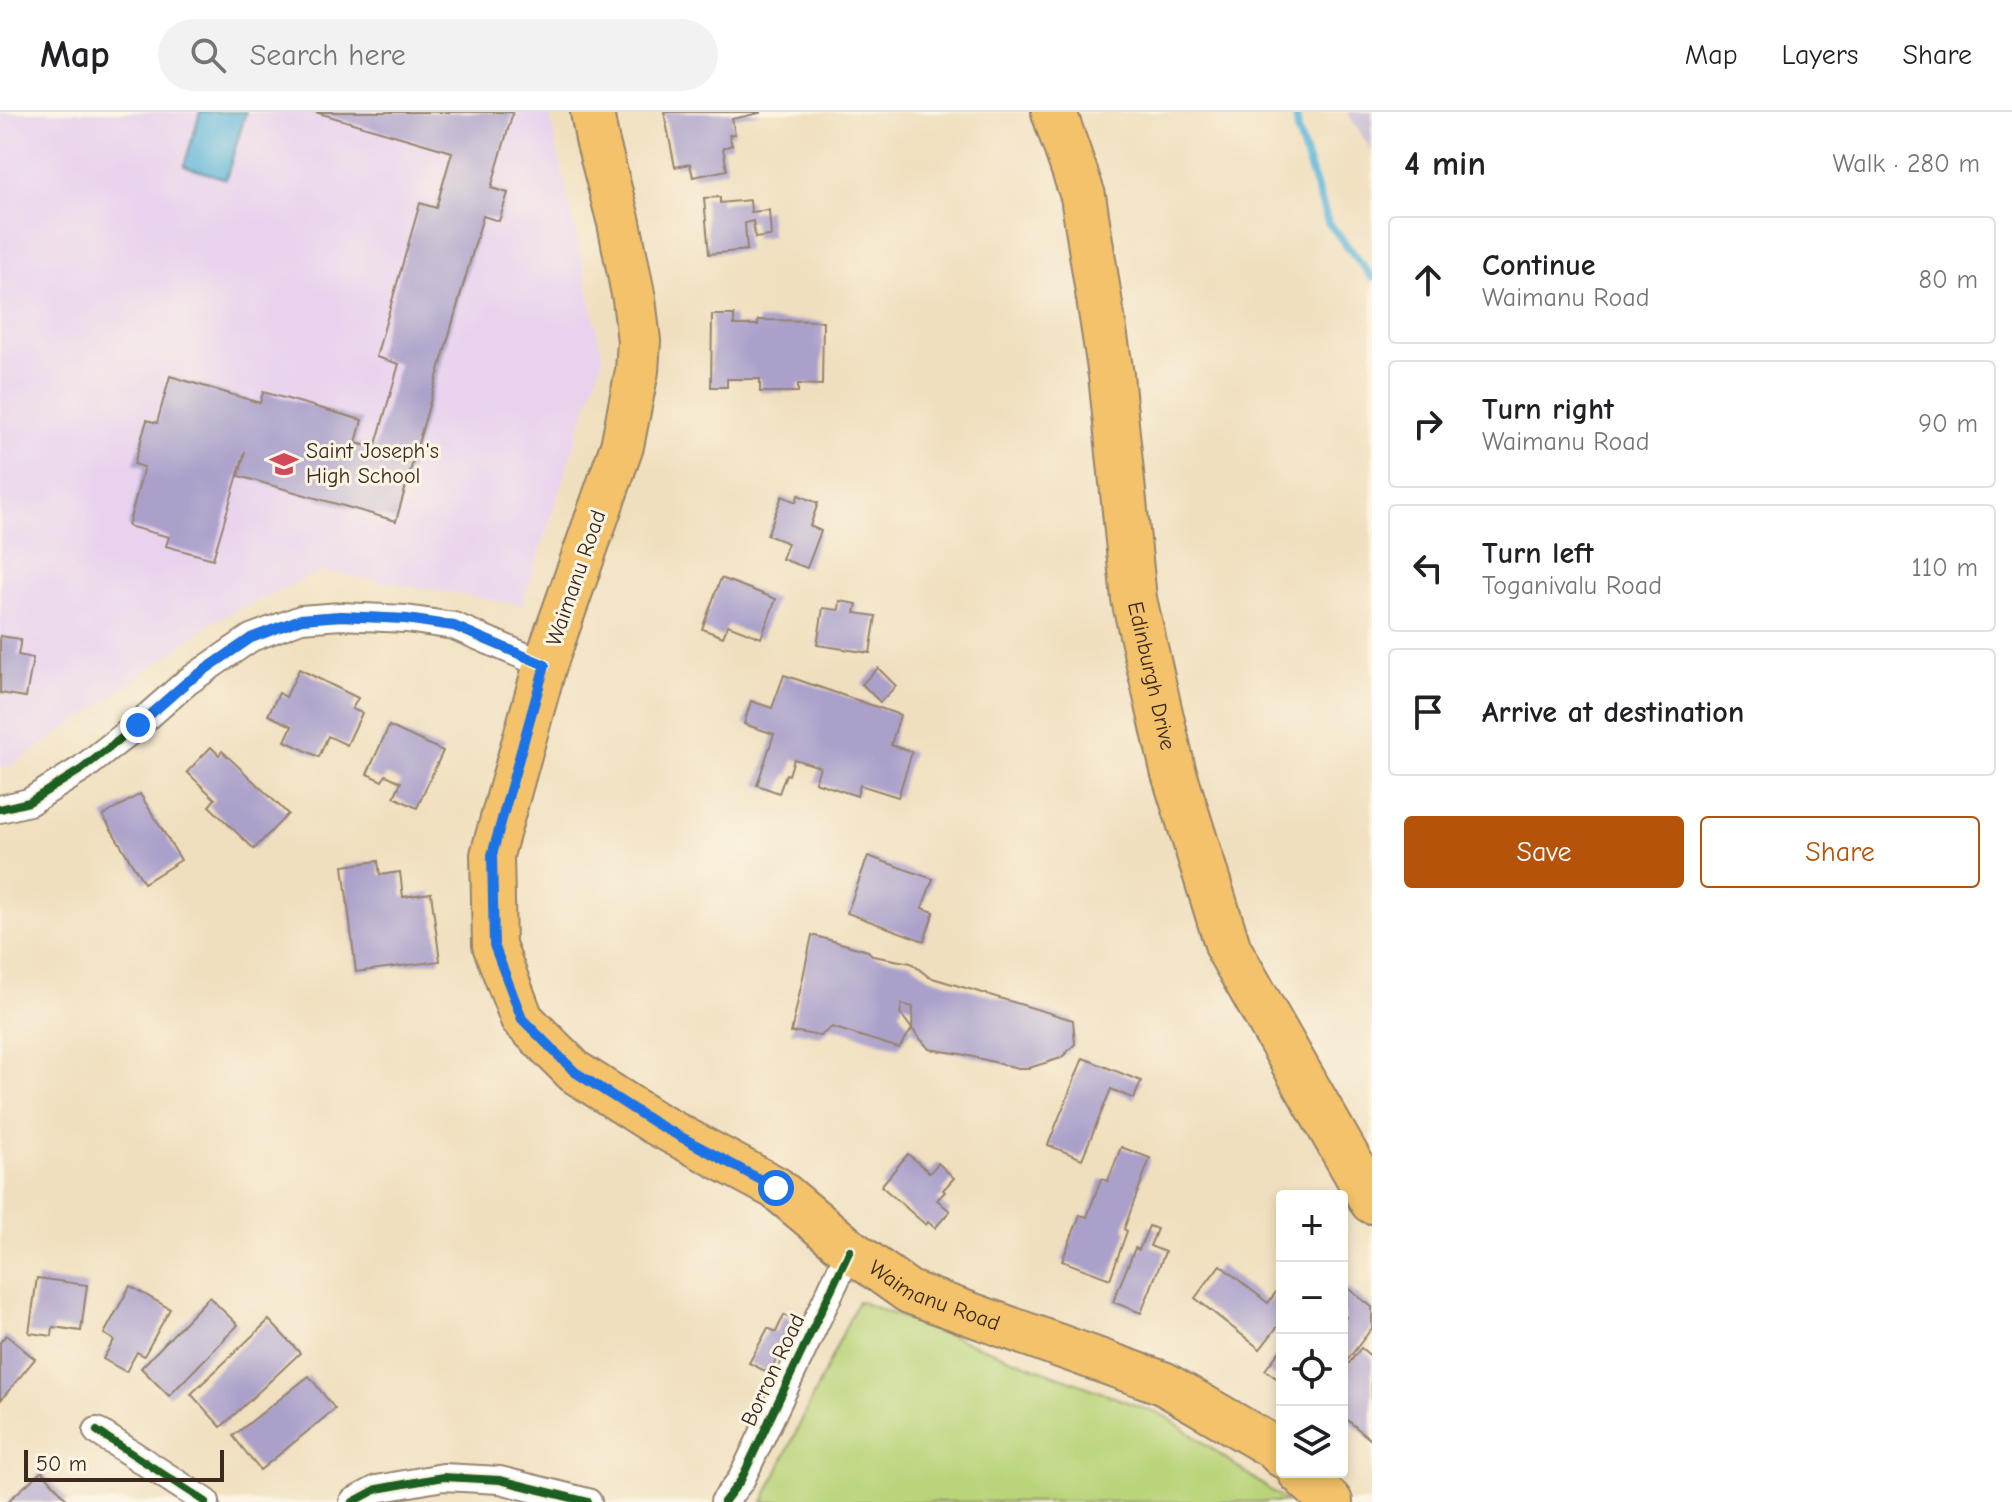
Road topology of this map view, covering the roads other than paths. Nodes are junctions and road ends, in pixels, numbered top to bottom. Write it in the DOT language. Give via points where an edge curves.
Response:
graph roads {
  1 [pos="592,112"];
  2 [pos="1054,112"];
  3 [pos="545,665"];
  4 [pos="0,809"];
  5 [pos="1372,1201"];
  6 [pos="850,1250"];
  7 [pos="97,1431"];
  8 [pos="1276,1450"];
  9 [pos="1305,1478"];
  10 [pos="206,1502"];
  11 [pos="353,1502"];
  12 [pos="588,1502"];
  13 [pos="724,1502"];
  14 [pos="1331,1502"];
  1 -- 3 [label="main road, Waimanu Road" via="634,299 637,371 622,446"];
  2 -- 5 [label="highway, Edinburgh Drive" via="1083,196 1111,375 1134,599 1173,770 1229,950"];
  3 -- 4 [label="street" via="454,626 341,616 301,619 251,638 187,682 82,769 29,802"];
  3 -- 6 [label="main road, Waimanu Road" via="492,855 494,945 522,1019 575,1072 655,1123 776,1188"];
  6 -- 8 [label="main road, Waimanu Road" via="909,1292 1163,1383"];
  6 -- 13 [label="street, Borron Road" via="741,1480"];
  7 -- 10 [label="street"];
  9 -- 14 [label="main road"];
  11 -- 12 [label="street" via="377,1489 443,1477 500,1480"];
}
